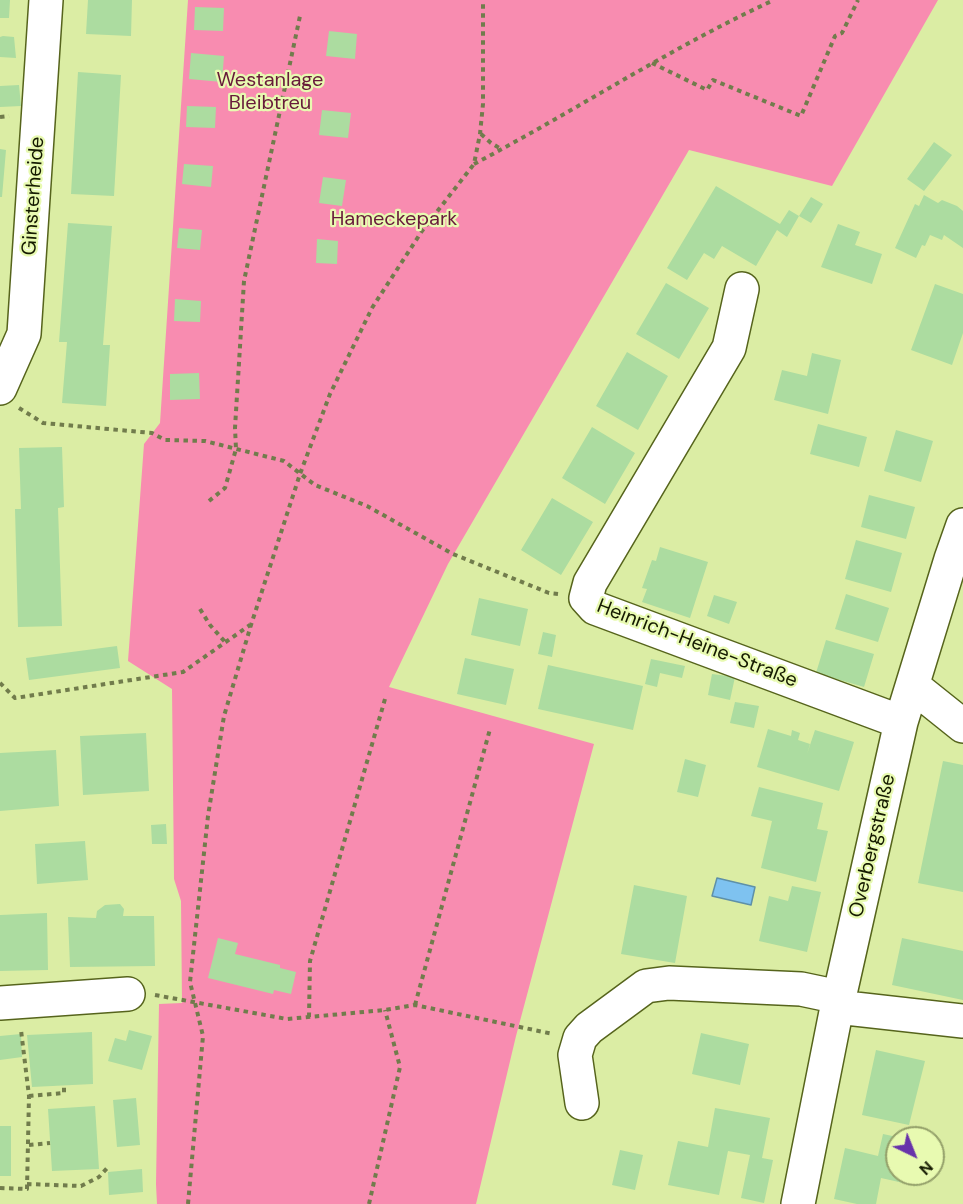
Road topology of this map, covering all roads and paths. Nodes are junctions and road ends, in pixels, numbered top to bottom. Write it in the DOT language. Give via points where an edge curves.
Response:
graph roads {
  1 [pos="46,0"];
  2 [pos="483,0"];
  3 [pos="774,0"];
  4 [pos="858,0"];
  5 [pos="300,16"];
  6 [pos="652,63"];
  7 [pos="480,134"];
  8 [pos="502,149"];
  9 [pos="474,164"];
  10 [pos="742,289"];
  11 [pos="8,397"];
  12 [pos="236,449"];
  13 [pos="300,474"];
  14 [pos="209,501"];
  15 [pos="963,525"];
  16 [pos="586,598"];
  17 [pos="200,609"];
  18 [pos="251,625"];
  19 [pos="226,643"];
  20 [pos="0,684"];
  21 [pos="913,686"];
  22 [pos="385,699"];
  23 [pos="901,722"];
  24 [pos="963,726"];
  25 [pos="490,729"];
  26 [pos="128,994"];
  27 [pos="194,1001"];
  28 [pos="838,1002"];
  29 [pos="9,1003"];
  30 [pos="415,1005"];
  31 [pos="385,1010"];
  32 [pos="309,1017"];
  33 [pos="963,1021"];
  34 [pos="589,1028"];
  35 [pos="64,1086"];
  36 [pos="29,1096"];
  37 [pos="582,1103"];
  38 [pos="50,1143"];
  39 [pos="29,1145"];
  40 [pos="109,1166"];
  41 [pos="27,1184"];
  42 [pos="0,1188"];
  43 [pos="188,1204"];
  44 [pos="369,1204"];
  45 [pos="798,1204"];
  1 -- 11 [label="street, Ginsterheide" via="24,334"];
  2 -- 7 [label="path"];
  3 -- 6 [label="path"];
  4 -- 6 [label="path" via="842,33 836,36 801,116 713,80 707,90"];
  5 -- 12 [label="path" via="244,281"];
  6 -- 8 [label="path"];
  7 -- 8 [label="path"];
  7 -- 9 [label="path"];
  8 -- 9 [label="path"];
  9 -- 13 [label="path" via="422,231 372,309 330,394"];
  10 -- 16 [label="street, Heinrich-Heine-Straße" via="729,348 590,583"];
  11 -- 12 [label="path" via="43,423 152,433 165,440 205,441"];
  12 -- 13 [label="path" via="284,461"];
  12 -- 14 [label="path" via="225,488"];
  13 -- 16 [label="path" via="453,554 549,593"];
  13 -- 18 [label="path"];
  15 -- 21 [label="street, Overbergstraße"];
  16 -- 23 [label="street, Heinrich-Heine-Straße" via="595,608"];
  17 -- 19 [label="path"];
  18 -- 19 [label="path"];
  18 -- 27 [label="path" via="224,716 208,816 190,982"];
  19 -- 20 [label="path" via="183,672 149,679 15,698"];
  21 -- 23 [label="street, Overbergstraße"];
  21 -- 24 [label="street"];
  22 -- 32 [label="path" via="310,961"];
  23 -- 28 [label="street, Overbergstraße"];
  25 -- 30 [label="path"];
  26 -- 27 [label="path"];
  26 -- 29 [label="street"];
  27 -- 32 [label="path" via="288,1019"];
  27 -- 43 [label="path" via="202,1036"];
  28 -- 33 [label="street"];
  28 -- 34 [label="street" via="801,989 655,984 640,990"];
  28 -- 45 [label="street, Overbergstraße"];
  29 -- 36 [label="path"];
  30 -- 31 [label="path"];
  30 -- 34 [label="path" via="552,1034"];
  31 -- 32 [label="path"];
  31 -- 44 [label="path" via="400,1067"];
  34 -- 37 [label="street" via="580,1038 574,1055"];
  35 -- 36 [label="path" via="64,1093"];
  36 -- 39 [label="path"];
  38 -- 39 [label="path"];
  39 -- 41 [label="path"];
  40 -- 41 [label="path" via="99,1177 81,1186"];
  41 -- 42 [label="path" via="27,1189"];
}
